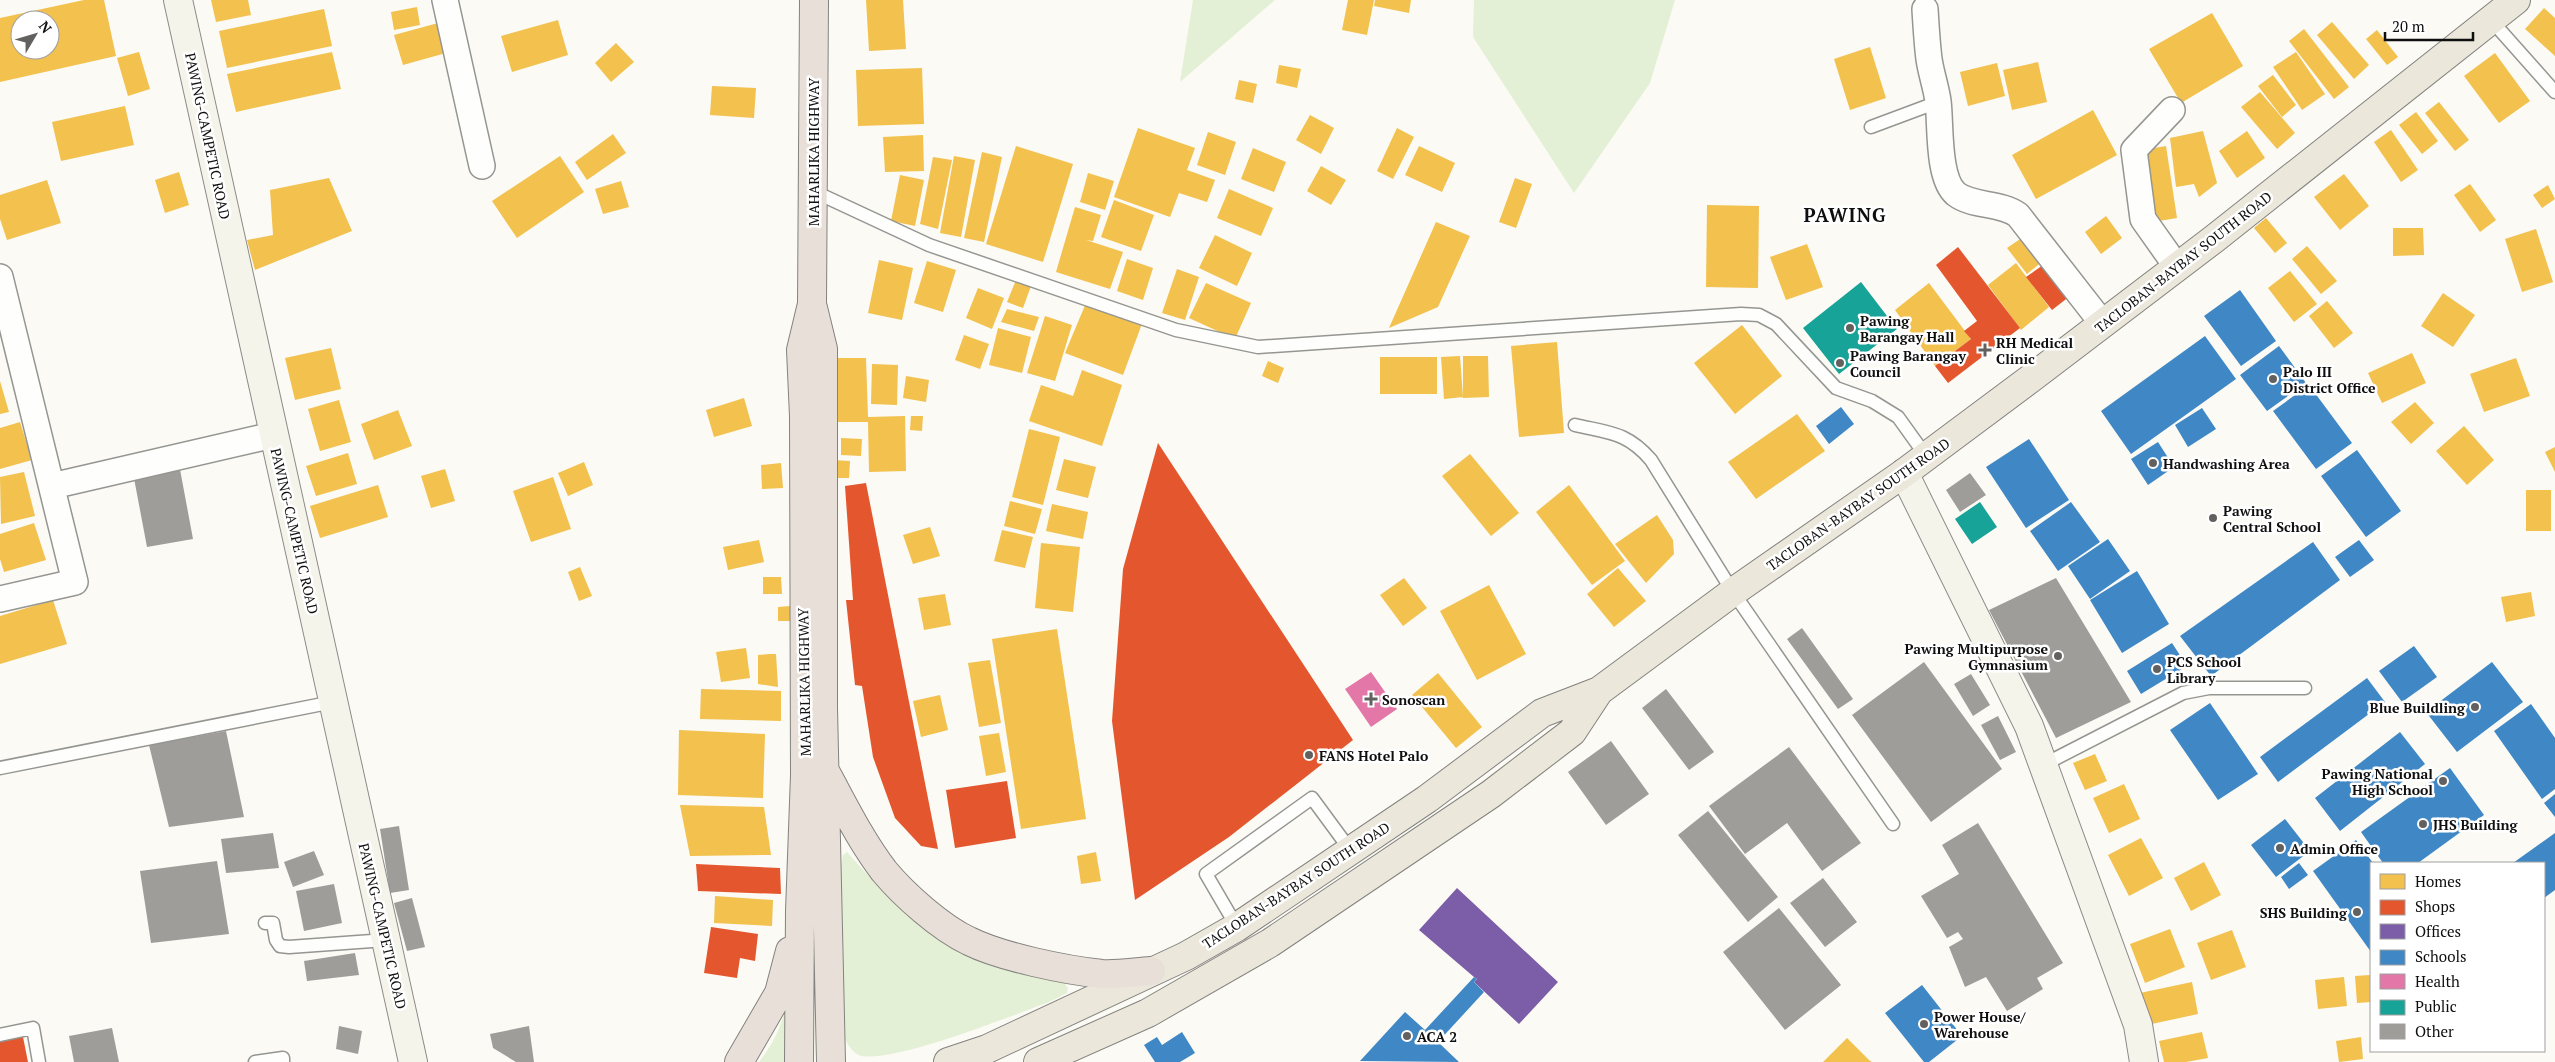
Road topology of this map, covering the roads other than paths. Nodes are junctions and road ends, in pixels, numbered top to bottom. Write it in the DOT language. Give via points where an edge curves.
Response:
graph roads {
  1 [pos="178,0"];
  2 [pos="445,0"];
  3 [pos="814,0"];
  4 [pos="2516,0"];
  5 [pos="1927,5"];
  6 [pos="2491,20"];
  7 [pos="2555,92"];
  8 [pos="1938,102"];
  9 [pos="2172,110"];
  10 [pos="1871,127"];
  11 [pos="482,166"];
  12 [pos="813,191"];
  13 [pos="2177,267"];
  14 [pos="0,277"];
  15 [pos="812,304"];
  16 [pos="2103,324"];
  17 [pos="1575,425"];
  18 [pos="273,435"];
  19 [pos="1926,456"];
  20 [pos="1904,472"];
  21 [pos="52,486"];
  22 [pos="1733,592"];
  23 [pos="0,598"];
  24 [pos="2305,688"];
  25 [pos="1599,691"];
  26 [pos="333,702"];
  27 [pos="2044,765"];
  28 [pos="0,768"];
  29 [pos="824,770"];
  30 [pos="1893,824"];
  31 [pos="1351,851"];
  32 [pos="800,910"];
  33 [pos="265,923"];
  34 [pos="1237,927"];
  35 [pos="386,940"];
  36 [pos="1151,971"];
  37 [pos="0,1035"];
  38 [pos="283,1060"];
  39 [pos="40,1062"];
  40 [pos="255,1062"];
  41 [pos="413,1062"];
  42 [pos="739,1062"];
  43 [pos="799,1062"];
  44 [pos="831,1062"];
  45 [pos="948,1062"];
  46 [pos="1038,1062"];
  47 [pos="2144,1062"];
  1 -- 18 [label="street, PAWING-CAMPETIC ROAD"];
  2 -- 11 [label="street"];
  3 -- 12 [label="highway, MAHARLIKA HIGHWAY"];
  4 -- 6 [label="main road, TACLOBAN-BAYBAY SOUTH ROAD"];
  5 -- 8 [label="street" via="1929,60"];
  6 -- 7 [label="lane"];
  6 -- 13 [label="main road, TACLOBAN-BAYBAY SOUTH ROAD"];
  8 -- 10 [label="lane"];
  8 -- 16 [label="street" via="1941,155 1955,193 2009,209 2018,215"];
  9 -- 13 [label="street" via="2134,150 2143,219"];
  12 -- 15 [label="highway, MAHARLIKA HIGHWAY"];
  12 -- 19 [label="lane" via="929,245 1176,330 1258,347 1759,315 1776,324 1836,388 1872,402 1898,417"];
  13 -- 16 [label="main road, TACLOBAN-BAYBAY SOUTH ROAD"];
  14 -- 21 [label="street"];
  15 -- 29 [label="highway, MAHARLIKA HIGHWAY" via="823,349"];
  15 -- 32 [label="highway, MAHARLIKA HIGHWAY" via="801,350 805,775"];
  16 -- 19 [label="main road, TACLOBAN-BAYBAY SOUTH ROAD"];
  17 -- 22 [label="lane" via="1625,437 1638,445 1651,460"];
  18 -- 21 [label="street"];
  18 -- 26 [label="street, PAWING-CAMPETIC ROAD"];
  19 -- 20 [label="main road, TACLOBAN-BAYBAY SOUTH ROAD"];
  20 -- 22 [label="main road, TACLOBAN-BAYBAY SOUTH ROAD"];
  20 -- 27 [label="street" via="2029,726"];
  21 -- 23 [label="street" via="75,582"];
  22 -- 25 [label="main road, TACLOBAN-BAYBAY SOUTH ROAD"];
  22 -- 30 [label="lane"];
  24 -- 27 [label="lane" via="2209,688 2182,693"];
  25 -- 31 [label="main road, TACLOBAN-BAYBAY SOUTH ROAD" via="1542,713"];
  25 -- 46 [label="main road, TACLOBAN-BAYBAY SOUTH ROAD" via="1572,732 1491,794 1278,938 1148,1013"];
  26 -- 28 [label="lane"];
  26 -- 35 [label="street, PAWING-CAMPETIC ROAD"];
  27 -- 47 [label="street" via="2138,1025"];
  29 -- 36 [label="highway" via="855,827 885,872 926,912 969,941 1014,957 1077,970 1103,974"];
  29 -- 44 [label="highway, MAHARLIKA HIGHWAY"];
  31 -- 34 [label="main road, TACLOBAN-BAYBAY SOUTH ROAD"];
  31 -- 34 [label="lane" via="1312,798 1206,874"];
  32 -- 42 [label="highway" via="779,993"];
  32 -- 43 [label="highway, MAHARLIKA HIGHWAY"];
  33 -- 35 [label="lane" via="273,923 280,946"];
  34 -- 36 [label="main road, TACLOBAN-BAYBAY SOUTH ROAD" via="1186,956"];
  35 -- 41 [label="street, PAWING-CAMPETIC ROAD"];
  36 -- 45 [label="main road, TACLOBAN-BAYBAY SOUTH ROAD" via="987,1050"];
  37 -- 39 [label="lane" via="32,1028"];
  38 -- 40 [label="lane"];
}
